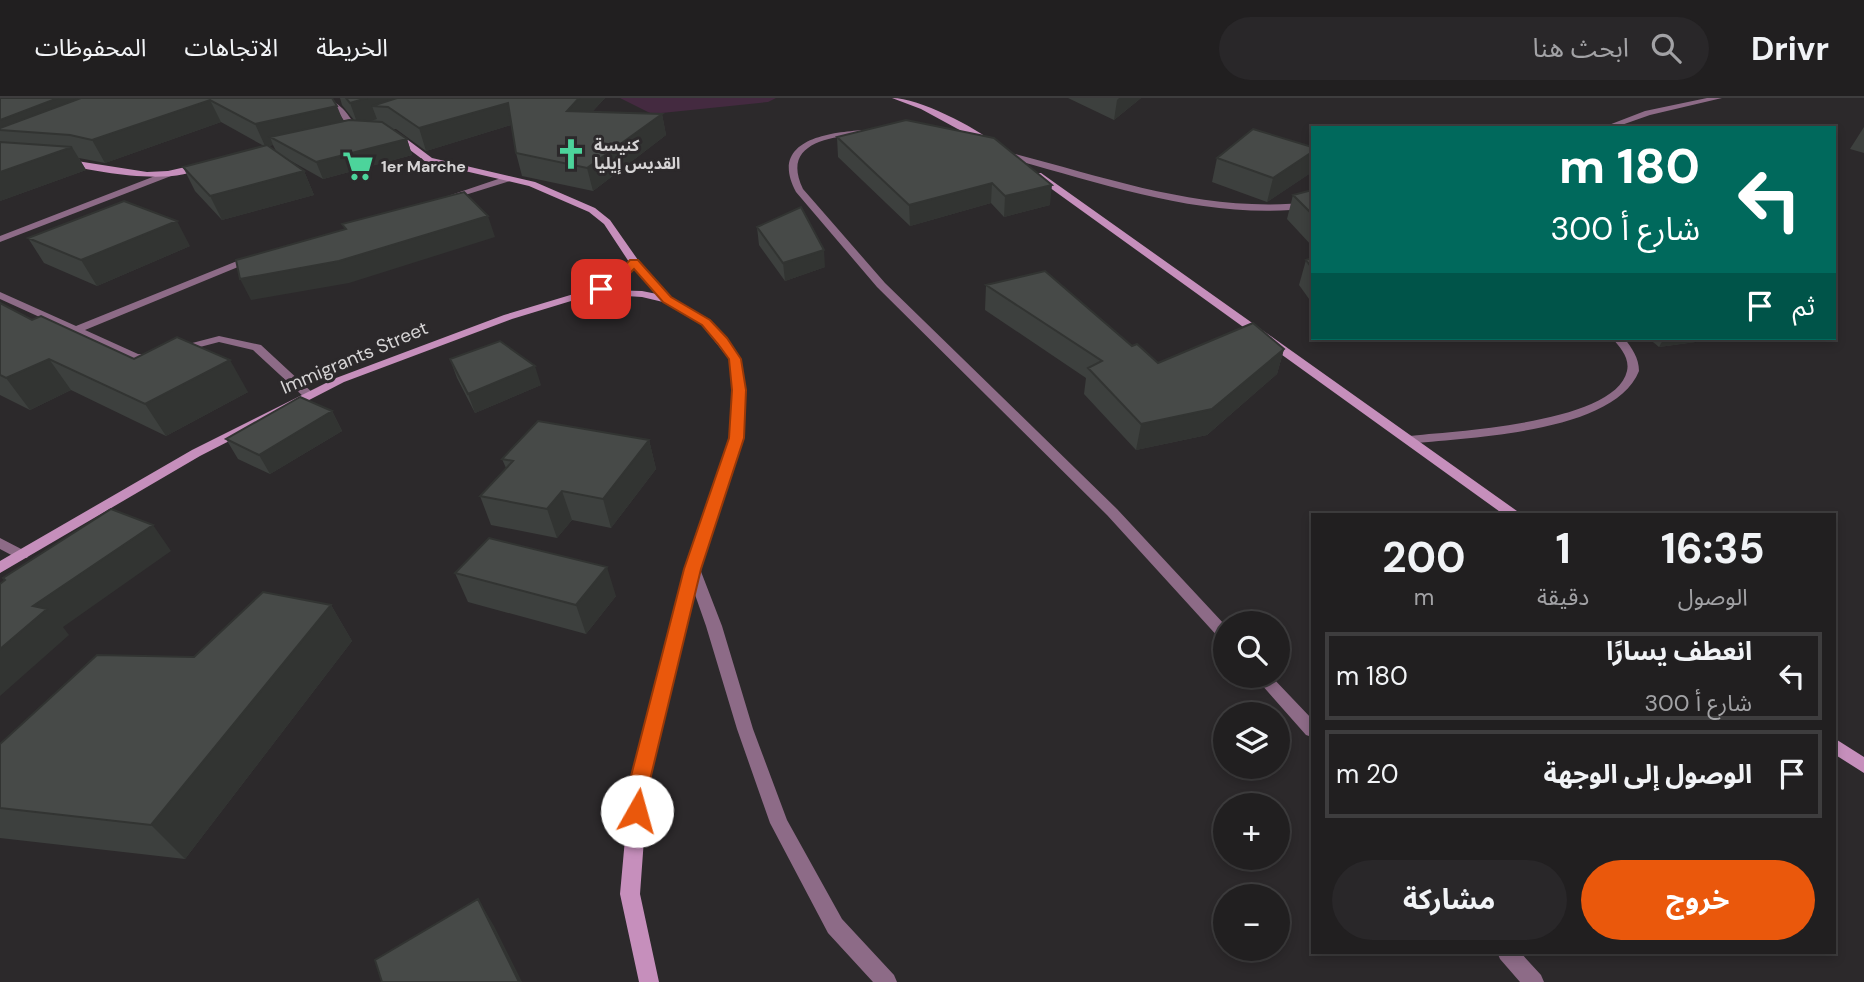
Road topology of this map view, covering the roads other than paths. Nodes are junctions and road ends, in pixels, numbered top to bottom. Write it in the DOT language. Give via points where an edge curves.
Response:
graph roads {
  1 [pos="320,98"];
  2 [pos="896,98"];
  3 [pos="915,98"];
  4 [pos="1718,98"];
  5 [pos="924,107"];
  6 [pos="1611,126"];
  7 [pos="355,131"];
  8 [pos="345,132"];
  9 [pos="889,132"];
  10 [pos="945,136"];
  11 [pos="987,140"];
  12 [pos="1011,156"];
  13 [pos="57,161"];
  14 [pos="210,164"];
  15 [pos="168,174"];
  16 [pos="507,179"];
  17 [pos="444,199"];
  18 [pos="1311,205"];
  19 [pos="0,239"];
  20 [pos="261,255"];
  21 [pos="634,262"];
  22 [pos="589,293"];
  23 [pos="0,295"];
  24 [pos="667,300"];
  25 [pos="75,330"];
  26 [pos="1620,340"];
  27 [pos="309,395"];
  28 [pos="1408,440"];
  29 [pos="1511,513"];
  30 [pos="0,543"];
  31 [pos="22,555"];
  32 [pos="0,568"];
  33 [pos="693,569"];
  34 [pos="1213,622"];
  35 [pos="1273,688"];
  36 [pos="1311,729"];
  37 [pos="1836,746"];
  38 [pos="1864,766"];
  39 [pos="1509,954"];
  40 [pos="649,982"];
  41 [pos="887,982"];
  42 [pos="1534,982"];
  1 -- 7 [label="street" via="340,108"];
  2 -- 5 [label="street"];
  3 -- 5 [label="street"];
  4 -- 6 [label="street"];
  5 -- 11 [label="street"];
  7 -- 8 [label="street"];
  7 -- 16 [label="street" via="391,133 429,160"];
  9 -- 34 [label="street" via="831,135 803,147 792,163 799,190 881,285 1102,503"];
  10 -- 11 [label="street"];
  11 -- 12 [label="street"];
  12 -- 18 [label="street" via="1201,204 1271,210"];
  12 -- 28 [label="street"];
  13 -- 15 [label="street" via="127,174"];
  14 -- 15 [label="street"];
  15 -- 19 [label="street"];
  16 -- 17 [label="street"];
  16 -- 21 [label="street" via="551,191 592,210 607,222"];
  20 -- 25 [label="street"];
  21 -- 22 [label="street" via="611,284"];
  21 -- 24 [label="street"];
  22 -- 24 [label="street" via="642,294"];
  22 -- 27 [label="street, Immigrants Street" via="436,343"];
  23 -- 25 [label="street"];
  24 -- 33 [label="street" via="706,323 723,341 735,359 739,390 736,438"];
  25 -- 27 [label="street" via="144,358 219,339 257,346"];
  26 -- 28 [label="street" via="1628,348 1634,368 1631,378 1608,400 1582,413"];
  27 -- 31 [label="street, Immigrants Street" via="196,453"];
  28 -- 29 [label="street"];
  30 -- 31 [label="street"];
  31 -- 32 [label="street, Immigrants Street"];
  33 -- 40 [label="street" via="639,784 631,894"];
  33 -- 41 [label="street" via="779,823 835,926"];
  35 -- 36 [label="street"];
  37 -- 38 [label="street"];
  39 -- 42 [label="street"];
}
